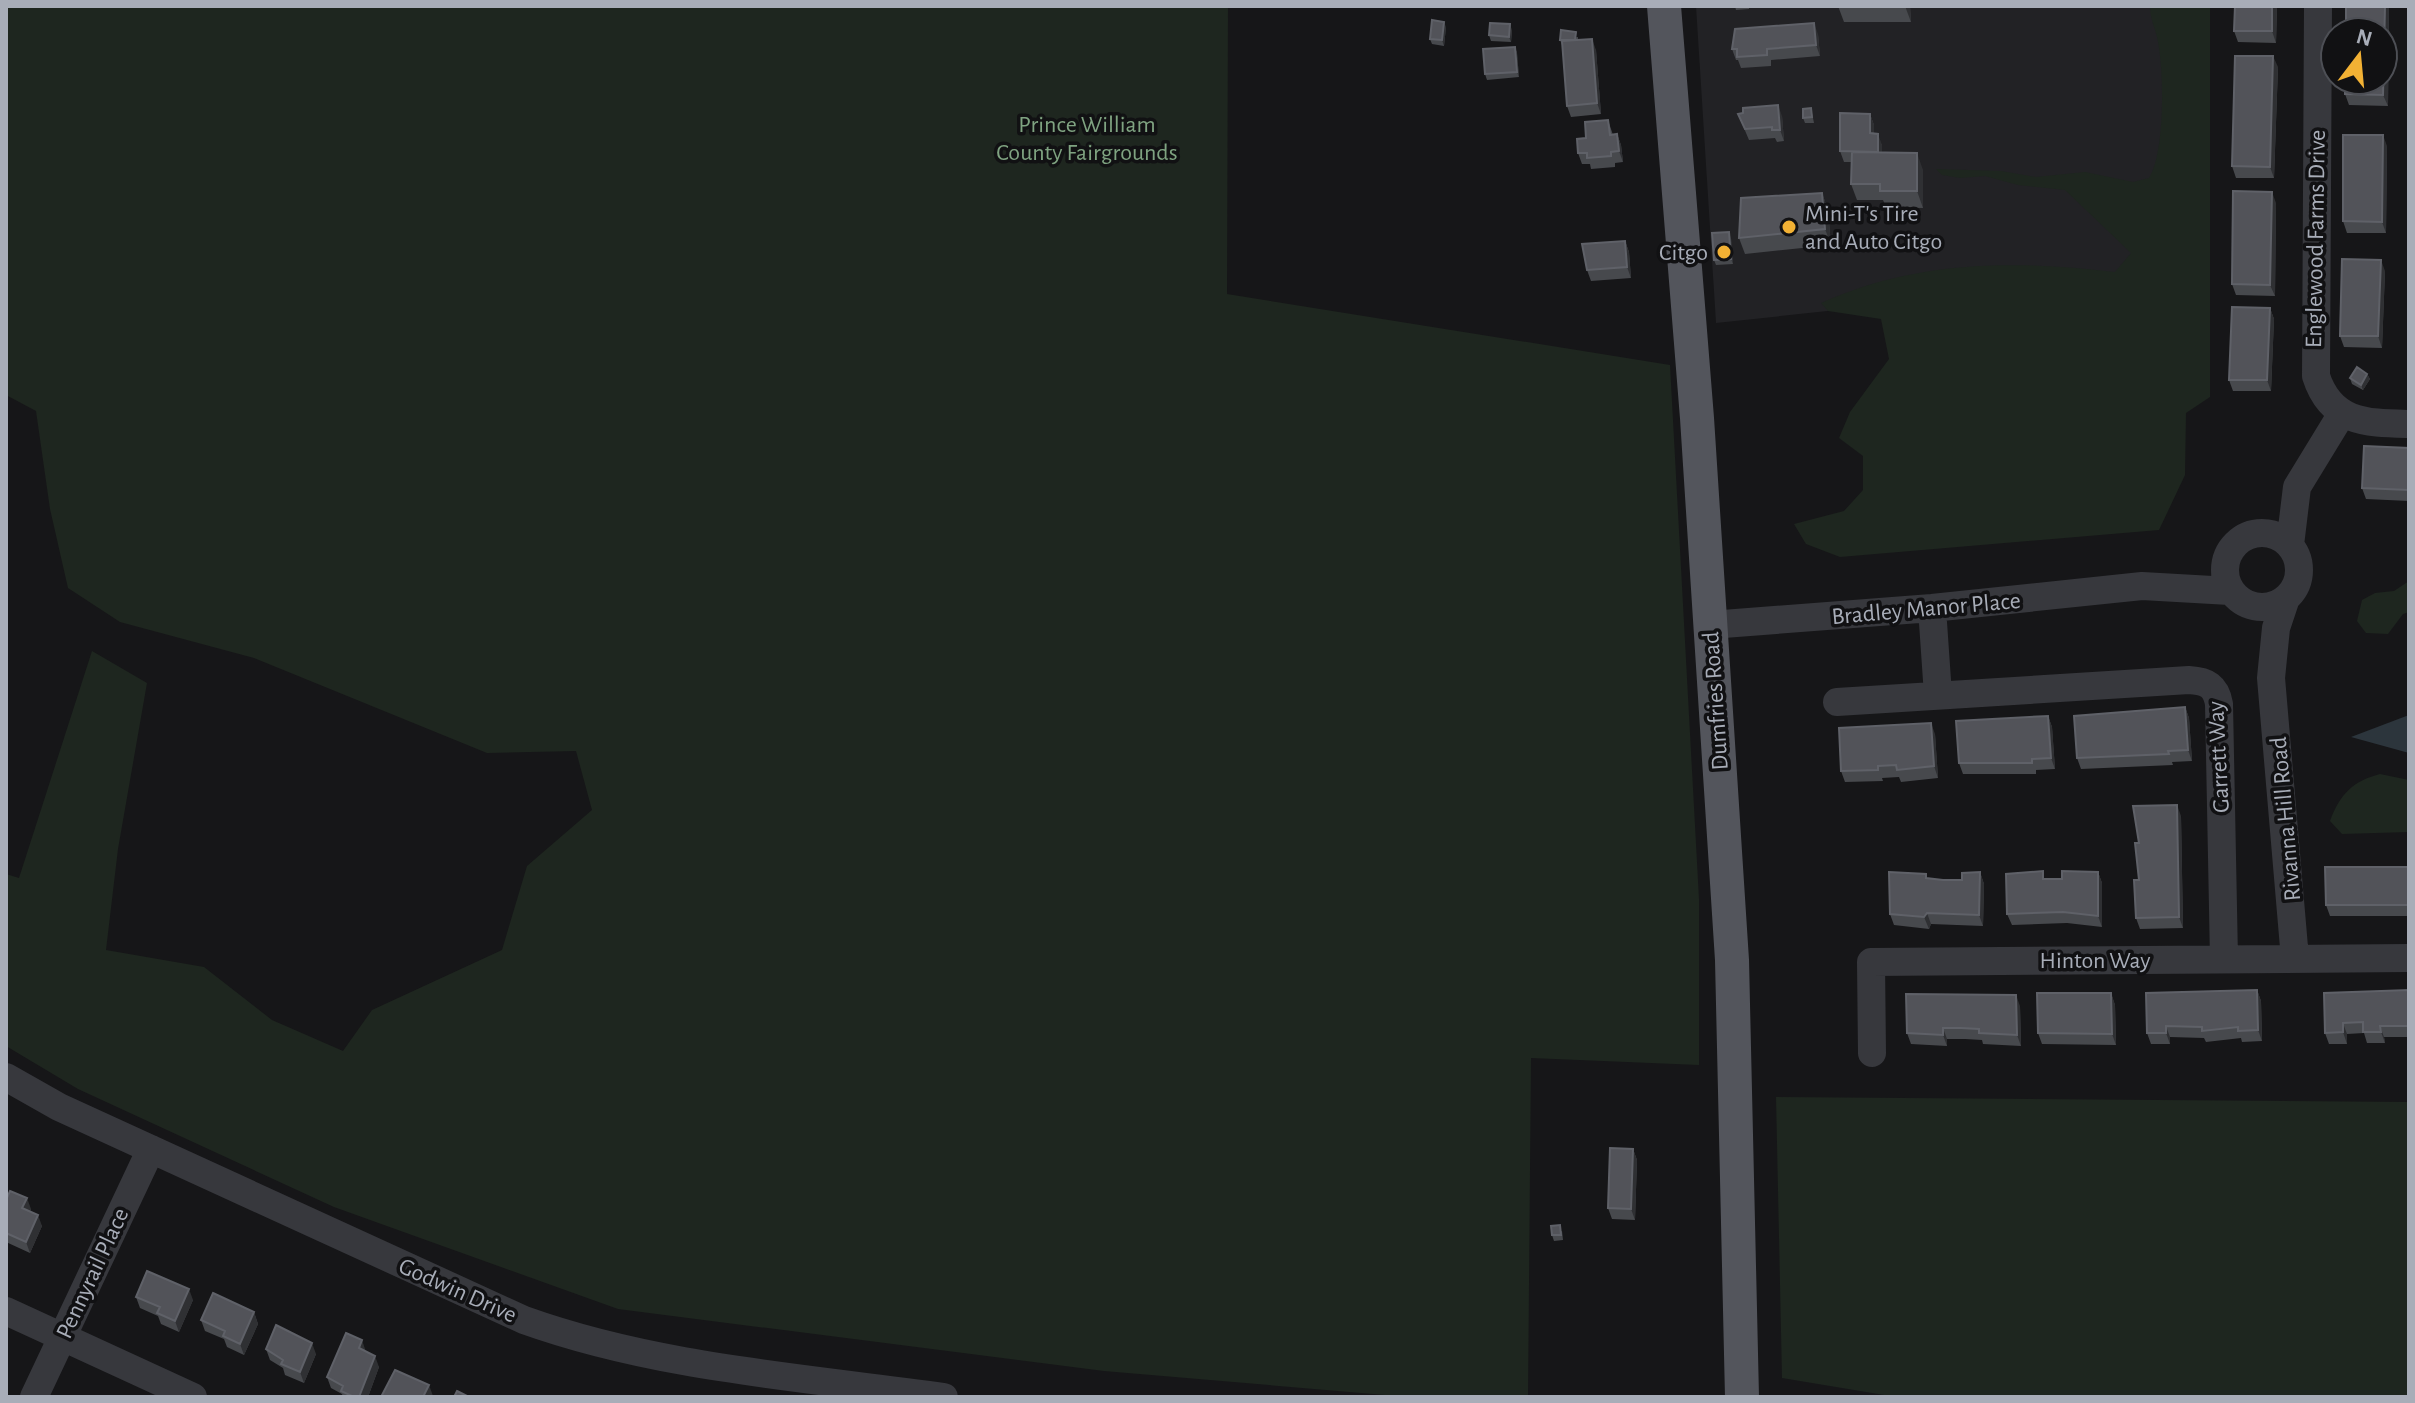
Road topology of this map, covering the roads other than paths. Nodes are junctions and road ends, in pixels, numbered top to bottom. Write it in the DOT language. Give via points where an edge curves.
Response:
graph roads {
  1 [pos="1664,6"];
  2 [pos="2318,6"];
  3 [pos="2341,415"];
  4 [pos="2409,424"];
  5 [pos="2297,487"];
  6 [pos="2255,534"];
  7 [pos="2290,545"];
  8 [pos="2227,556"];
  9 [pos="2142,586"];
  10 [pos="2240,599"];
  11 [pos="2285,601"];
  12 [pos="1932,608"];
  13 [pos="1710,625"];
  14 [pos="2271,678"];
  15 [pos="1938,695"];
  16 [pos="1837,702"];
  17 [pos="2409,958"];
  18 [pos="2224,959"];
  19 [pos="2295,959"];
  20 [pos="1872,1053"];
  21 [pos="6,1077"];
  22 [pos="151,1149"];
  23 [pos="6,1311"];
  24 [pos="61,1336"];
  25 [pos="833,1389"];
  26 [pos="34,1397"];
  27 [pos="193,1397"];
  28 [pos="944,1397"];
  29 [pos="1742,1397"];
  1 -- 13 [label="main road, Dumfries Road"];
  2 -- 3 [label="street, Englewood Farms Drive" via="2313,358 2318,384"];
  3 -- 4 [label="street" via="2357,422"];
  3 -- 5 [label="street"];
  5 -- 6 [label="street"];
  5 -- 7 [label="street"];
  6 -- 7 [label="street" via="2274,535"];
  6 -- 8 [label="street"];
  7 -- 11 [label="street" via="2299,568"];
  8 -- 9 [label="street, Bradley Manor Place"];
  8 -- 10 [label="street" via="2224,568"];
  9 -- 10 [label="street, Bradley Manor Place"];
  9 -- 12 [label="street, Bradley Manor Place"];
  10 -- 11 [label="street" via="2262,608"];
  10 -- 14 [label="street, Rivanna Hill Road"];
  11 -- 14 [label="street, Rivanna Hill Road" via="2276,628"];
  12 -- 13 [label="street, Bradley Manor Place"];
  12 -- 15 [label="street"];
  13 -- 29 [label="main road, Dumfries Road" via="1732,960"];
  14 -- 19 [label="street, Rivanna Hill Road"];
  15 -- 16 [label="street, Garrett Way"];
  15 -- 18 [label="street, Garrett Way" via="2189,680 2210,684 2219,704"];
  17 -- 19 [label="street, Hinton Way"];
  18 -- 19 [label="street, Hinton Way"];
  18 -- 20 [label="street, Hinton Way" via="1871,962"];
  21 -- 22 [label="street, Godwin Drive"];
  22 -- 24 [label="street, Pennyrail Place"];
  22 -- 25 [label="street, Godwin Drive" via="524,1320 575,1338"];
  23 -- 24 [label="street"];
  24 -- 26 [label="street, Pennyrail Place"];
  24 -- 27 [label="street"];
  25 -- 28 [label="street, Godwin Drive"];
}
